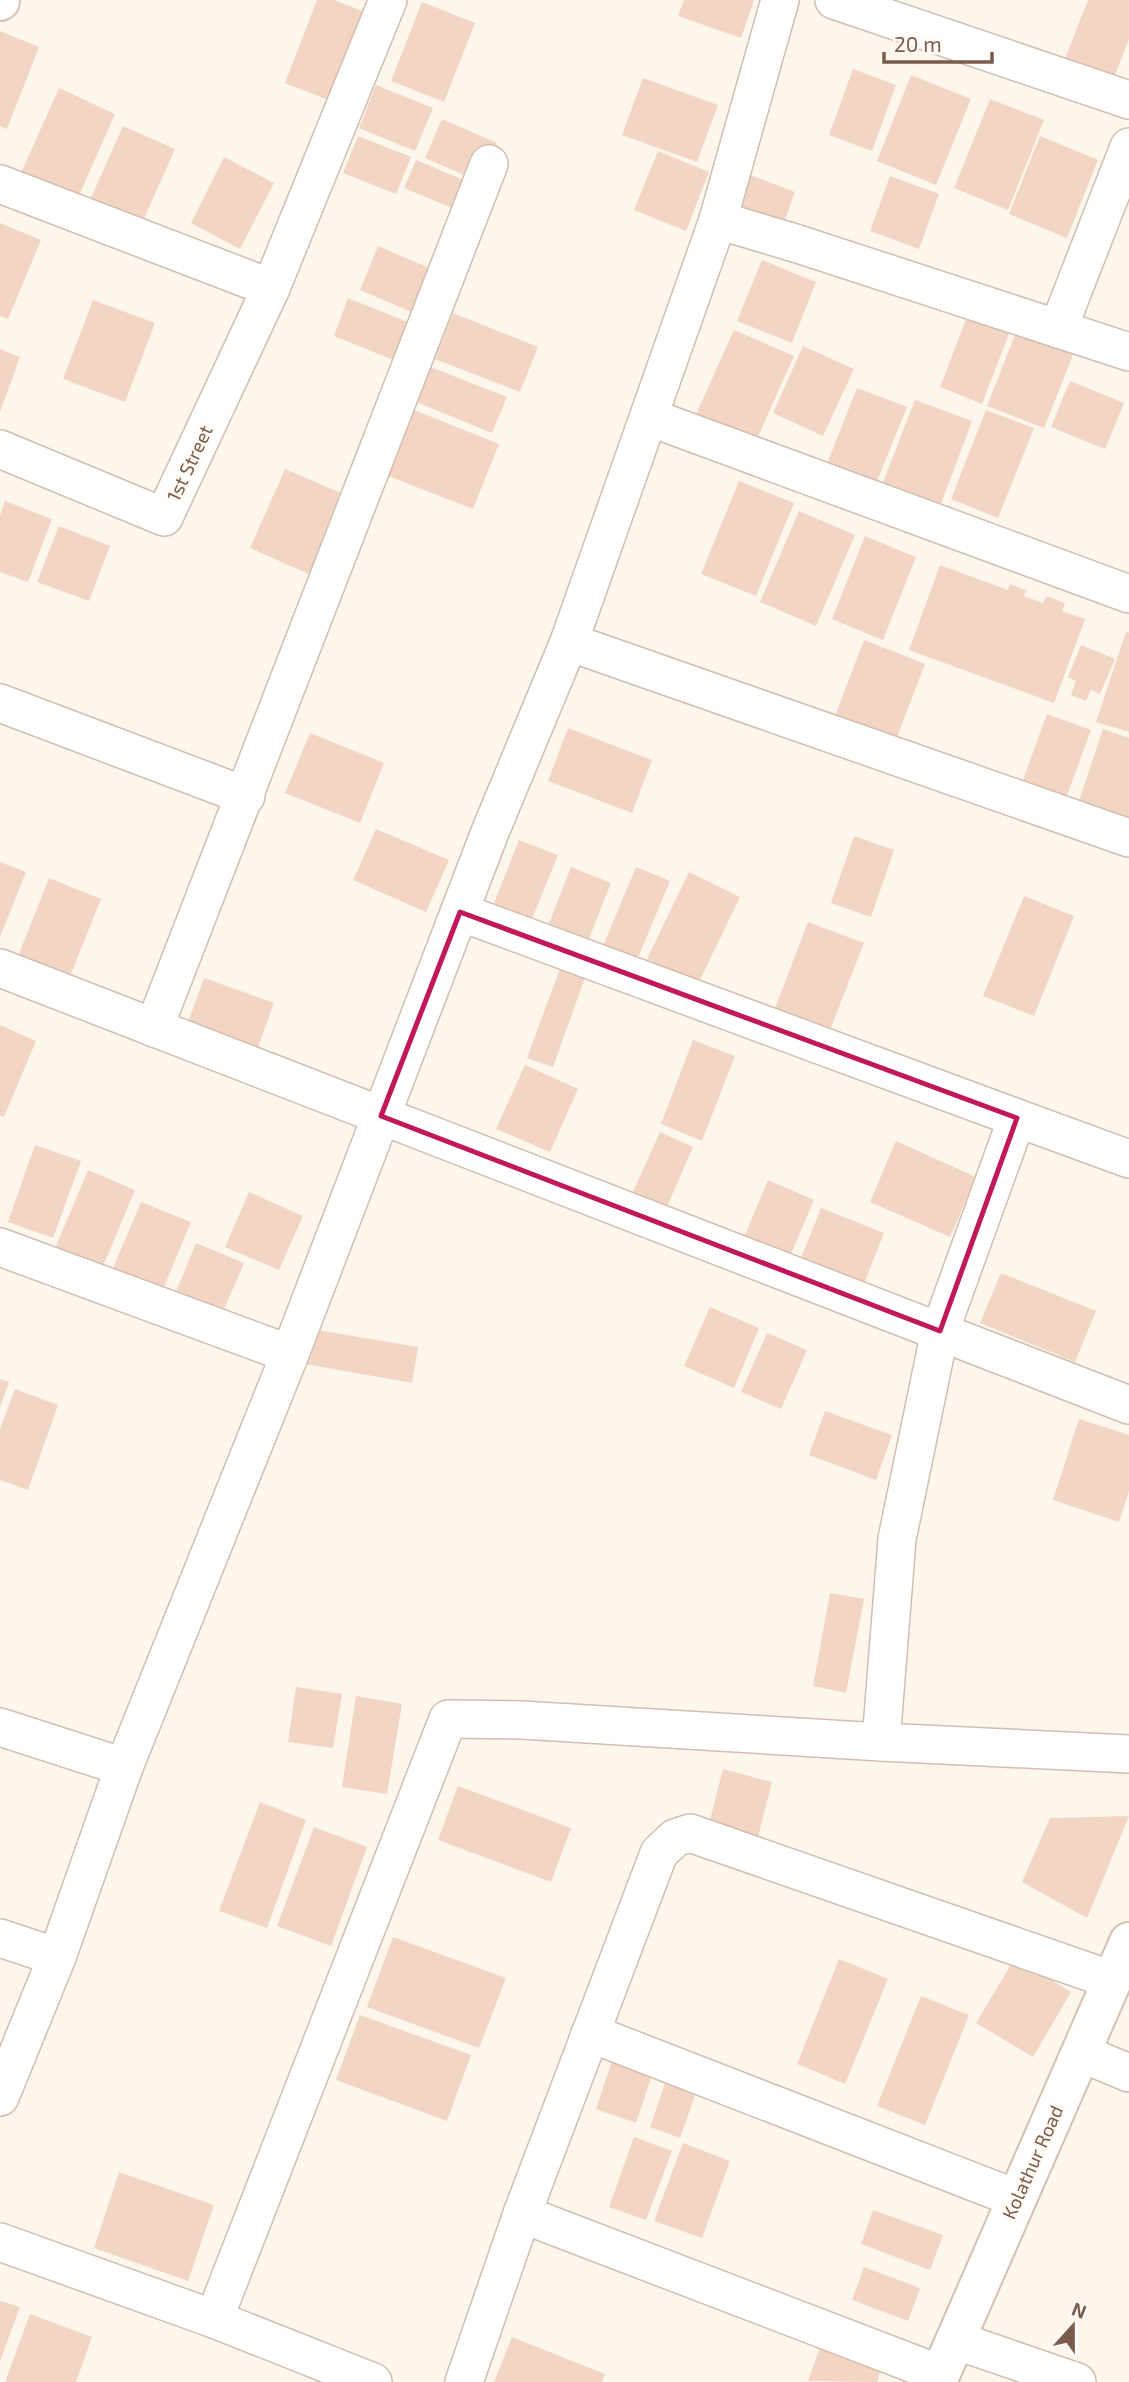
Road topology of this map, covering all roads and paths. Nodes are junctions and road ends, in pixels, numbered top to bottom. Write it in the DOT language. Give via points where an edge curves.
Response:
graph roads {
  1 [pos="388,0"];
  2 [pos="780,0"];
  3 [pos="834,0"];
  4 [pos="1129,100"];
  5 [pos="1129,147"];
  6 [pos="489,164"];
  7 [pos="0,184"];
  8 [pos="718,220"];
  9 [pos="271,288"];
  10 [pos="1059,329"];
  11 [pos="1129,352"];
  12 [pos="649,417"];
  13 [pos="0,449"];
  14 [pos="1129,594"];
  15 [pos="569,642"];
  16 [pos="0,703"];
  17 [pos="246,796"];
  18 [pos="1129,838"];
  19 [pos="460,912"];
  20 [pos="0,968"];
  21 [pos="154,1028"];
  22 [pos="381,1116"];
  23 [pos="1017,1118"];
  24 [pos="1129,1159"];
  25 [pos="0,1247"];
  26 [pos="940,1331"];
  27 [pos="290,1354"];
  28 [pos="1129,1405"];
  29 [pos="0,1727"];
  30 [pos="881,1742"];
  31 [pos="1129,1754"];
  32 [pos="124,1767"];
  33 [pos="0,1938"];
  34 [pos="1129,1942"];
  35 [pos="57,1957"];
  36 [pos="1112,1980"];
  37 [pos="590,2033"];
  38 [pos="1081,2053"];
  39 [pos="1129,2073"];
  40 [pos="0,2097"];
  41 [pos="1015,2198"];
  42 [pos="522,2214"];
  43 [pos="0,2242"];
  44 [pos="214,2319"];
  45 [pos="956,2340"];
  46 [pos="939,2378"];
  47 [pos="373,2382"];
  48 [pos="464,2382"];
  49 [pos="1077,2382"];
  1 -- 9 [label="street"];
  2 -- 8 [label="street"];
  3 -- 4 [label="street"];
  5 -- 10 [label="street"];
  6 -- 17 [label="street"];
  7 -- 9 [label="street"];
  8 -- 10 [label="street"];
  8 -- 12 [label="street"];
  9 -- 13 [label="street, 1st Street" via="164,517"];
  10 -- 11 [label="street"];
  12 -- 14 [label="street"];
  12 -- 15 [label="street"];
  15 -- 18 [label="street"];
  15 -- 19 [label="street"];
  16 -- 17 [label="street"];
  17 -- 21 [label="street"];
  19 -- 22 [label="street"];
  19 -- 23 [label="street"];
  20 -- 21 [label="street"];
  21 -- 22 [label="street"];
  22 -- 26 [label="street"];
  22 -- 27 [label="street"];
  23 -- 24 [label="street"];
  23 -- 26 [label="street"];
  25 -- 27 [label="street"];
  26 -- 28 [label="street"];
  26 -- 30 [label="street" via="897,1539"];
  27 -- 32 [label="street"];
  29 -- 32 [label="street"];
  30 -- 31 [label="street"];
  30 -- 44 [label="street" via="448,1719"];
  32 -- 35 [label="street"];
  33 -- 35 [label="street"];
  34 -- 36 [label="street, Kolathur Road"];
  35 -- 40 [label="street"];
  36 -- 37 [label="street" via="690,1833 675,1838 659,1853"];
  36 -- 38 [label="street, Kolathur Road"];
  37 -- 41 [label="street"];
  37 -- 42 [label="street"];
  38 -- 39 [label="street"];
  38 -- 41 [label="street, Kolathur Road"];
  41 -- 45 [label="street, Kolathur Road"];
  42 -- 46 [label="street"];
  42 -- 48 [label="street"];
  43 -- 44 [label="street"];
  44 -- 47 [label="street"];
  45 -- 46 [label="street, Kolathur Road"];
  45 -- 49 [label="street"];
}
